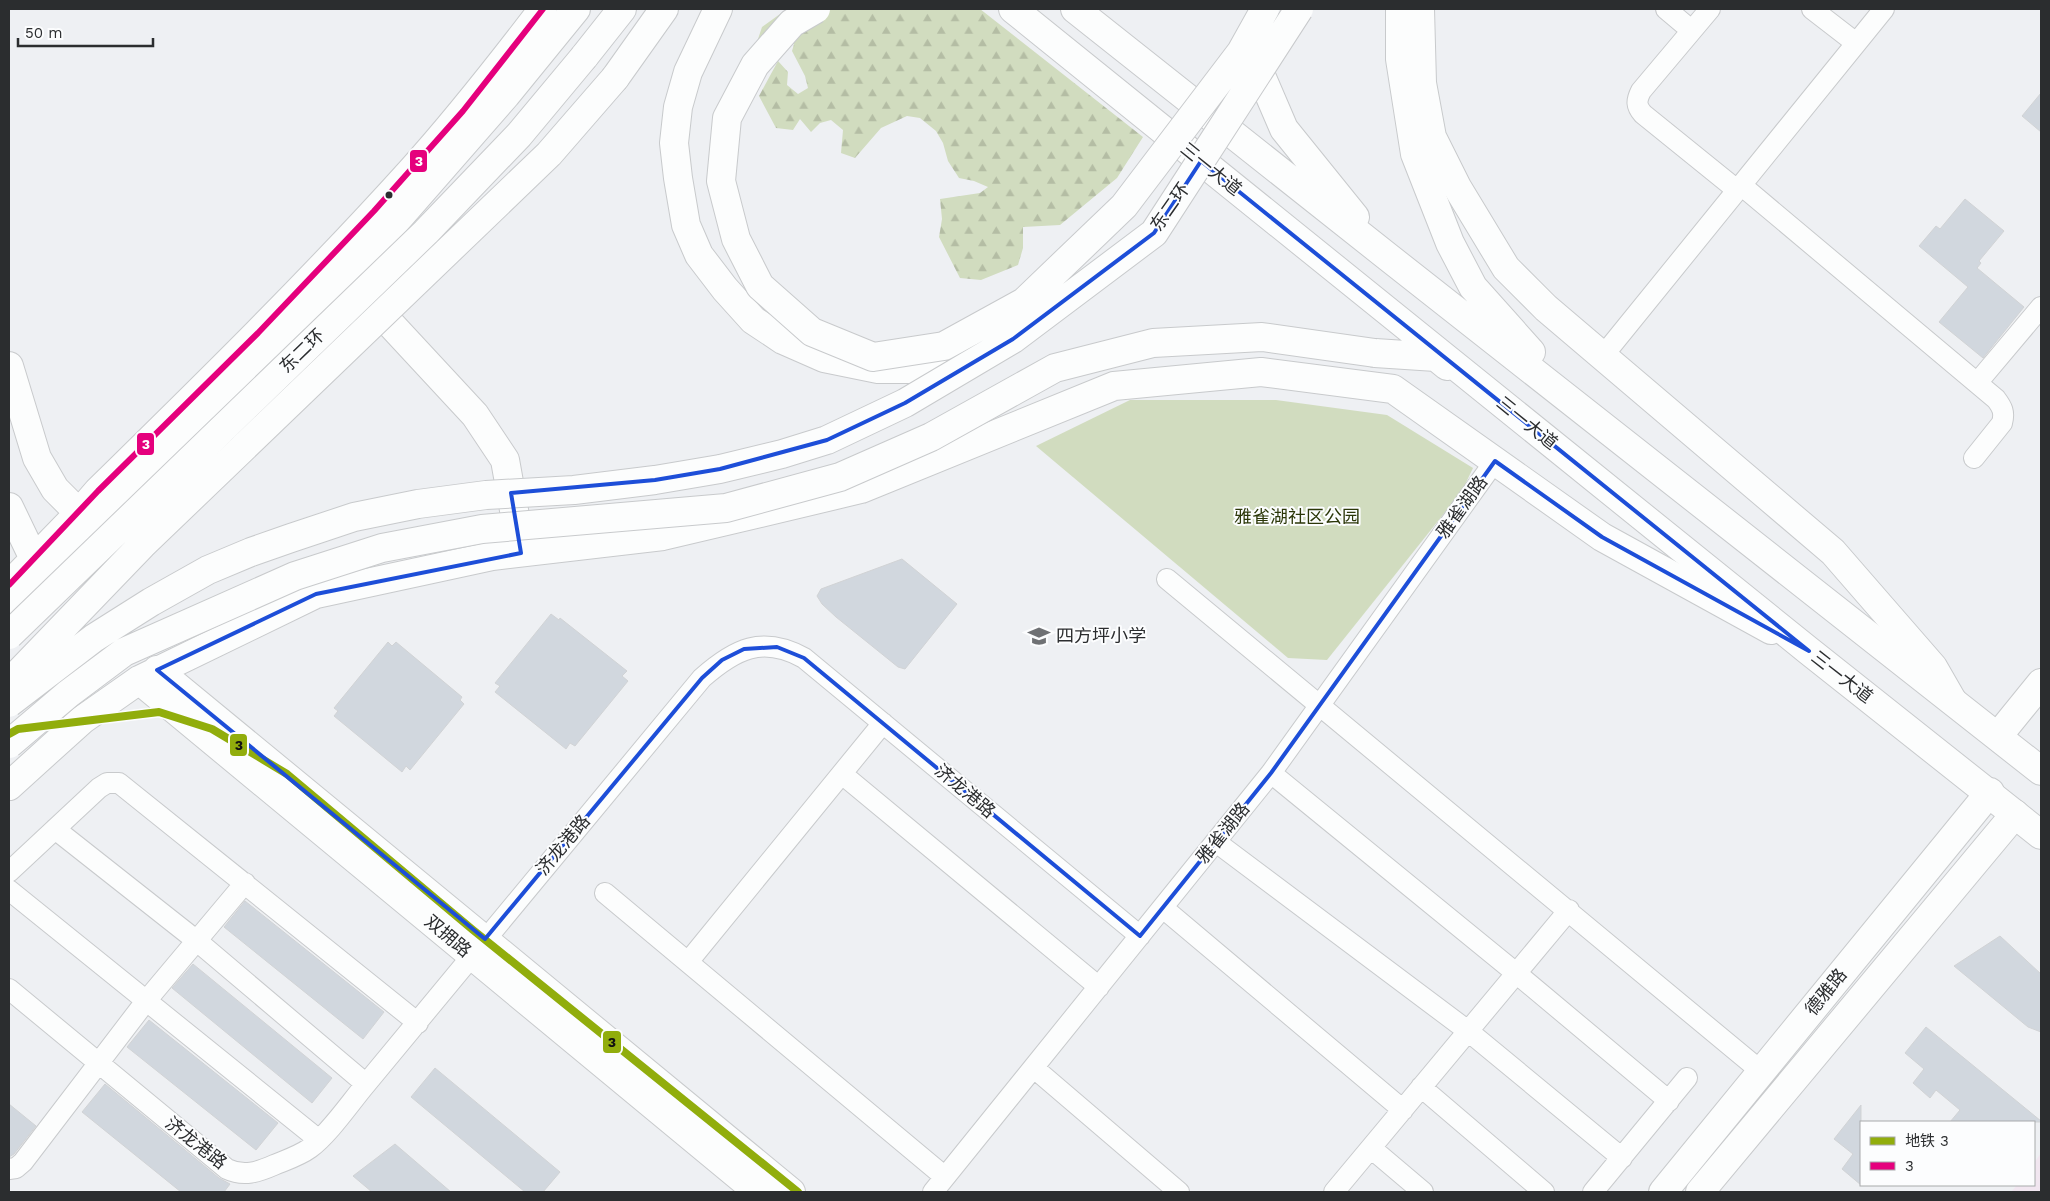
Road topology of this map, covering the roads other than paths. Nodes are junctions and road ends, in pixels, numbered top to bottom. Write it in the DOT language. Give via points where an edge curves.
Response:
graph roads {
  1 [pos="543,9"];
  2 [pos="576,9"];
  3 [pos="622,9"];
  4 [pos="664,9"];
  5 [pos="718,9"];
  6 [pos="816,9"];
  7 [pos="992,9"];
  8 [pos="1013,9"];
  9 [pos="1075,9"];
  10 [pos="1267,9"];
  11 [pos="1299,9"];
  12 [pos="1400,9"];
  13 [pos="1420,9"];
  14 [pos="1666,9"];
  15 [pos="1710,9"];
  16 [pos="1812,9"];
  17 [pos="1884,9"];
  18 [pos="1691,30"];
  19 [pos="1856,44"];
  20 [pos="1083,67"];
  21 [pos="1739,187"];
  22 [pos="1388,257"];
  23 [pos="339,268"];
  24 [pos="2041,307"];
  25 [pos="1013,339"];
  26 [pos="1602,357"];
  27 [pos="9,366"];
  28 [pos="1977,383"];
  29 [pos="1596,420"];
  30 [pos="1974,458"];
  31 [pos="1495,461"];
  32 [pos="1595,478"];
  33 [pos="9,508"];
  34 [pos="79,513"];
  35 [pos="521,553"];
  36 [pos="34,559"];
  37 [pos="1167,579"];
  38 [pos="9,585"];
  39 [pos="9,614"];
  40 [pos="9,635"];
  41 [pos="1808,650"];
  42 [pos="148,675"];
  43 [pos="2041,683"];
  44 [pos="9,684"];
  45 [pos="1952,700"];
  46 [pos="9,703"];
  47 [pos="2041,703"];
  48 [pos="1320,706"];
  49 [pos="883,724"];
  50 [pos="2003,740"];
  51 [pos="9,744"];
  52 [pos="2041,771"];
  53 [pos="1272,773"];
  54 [pos="842,774"];
  55 [pos="9,786"];
  56 [pos="1990,792"];
  57 [pos="2015,814"];
  58 [pos="55,829"];
  59 [pos="2041,835"];
  60 [pos="1216,842"];
  61 [pos="9,872"];
  62 [pos="245,883"];
  63 [pos="9,890"];
  64 [pos="605,892"];
  65 [pos="1163,908"];
  66 [pos="1568,910"];
  67 [pos="1140,936"];
  68 [pos="196,941"];
  69 [pos="478,947"];
  70 [pos="688,962"];
  71 [pos="1516,973"];
  72 [pos="1099,987"];
  73 [pos="9,990"];
  74 [pos="146,1001"];
  75 [pos="418,1023"];
  76 [pos="1468,1031"];
  77 [pos="97,1064"];
  78 [pos="1034,1068"];
  79 [pos="1762,1072"];
  80 [pos="1687,1078"];
  81 [pos="366,1084"];
  82 [pos="1421,1087"];
  83 [pos="1669,1101"];
  84 [pos="1403,1110"];
  85 [pos="319,1140"];
  86 [pos="1371,1148"];
  87 [pos="1622,1158"];
  88 [pos="9,1169"];
  89 [pos="939,1185"];
  90 [pos="758,1192"];
  91 [pos="791,1192"];
  92 [pos="1179,1192"];
  93 [pos="1334,1192"];
  94 [pos="1424,1192"];
  95 [pos="1544,1192"];
  96 [pos="1593,1192"];
  97 [pos="1663,1192"];
  98 [pos="1700,1192"];
  1 -- 23 [label="main road" via="420,161"];
  2 -- 23 [label="main road" via="374,247"];
  3 -- 40 [label="main road, 东二环, bridge" via="519,135 426,232"];
  4 -- 44 [label="main road, bridge" via="615,78 549,154 142,545"];
  5 -- 25 [label="main road, bridge" via="688,72 678,107 674,143 686,225 699,255 753,320 783,340 824,358 878,369 918,369"];
  6 -- 10 [label="main road, bridge" via="792,23 755,65 727,118 721,181 736,240 760,286 812,332 873,357 944,346 1024,302 1124,206 1241,52"];
  7 -- 20 [label="main road"];
  8 -- 20 [label="main road, 三一大道"];
  9 -- 22 [label="main road"];
  10 -- 22 [label="main road" via="1256,64 1284,129"];
  11 -- 25 [label="main road, 东二环, bridge" via="1154,233"];
  12 -- 29 [label="main road" via="1400,59 1415,154 1450,243 1473,286 1514,335"];
  13 -- 26 [label="main road" via="1422,83 1432,137 1457,187 1506,268"];
  14 -- 18 [label="street"];
  15 -- 18 [label="street"];
  16 -- 19 [label="street"];
  17 -- 19 [label="street"];
  18 -- 21 [label="street" via="1641,92 1638,107"];
  19 -- 21 [label="street"];
  20 -- 32 [label="main road, 三一大道"];
  21 -- 26 [label="street"];
  21 -- 28 [label="street"];
  22 -- 29 [label="main road"];
  23 -- 34 [label="main road" via="98,491"];
  23 -- 35 [label="main road" via="475,415 505,460"];
  23 -- 39 [label="main road" via="51,563"];
  24 -- 28 [label="street"];
  25 -- 46 [label="main road, bridge" via="904,403 827,440 782,454 655,480 418,504 354,517 251,552 208,570 151,602 94,638"];
  26 -- 45 [label="main road" via="1833,552 1932,668"];
  27 -- 34 [label="main road" via="36,458 55,489"];
  28 -- 30 [label="street" via="1996,399 2004,416 2000,428"];
  29 -- 45 [label="main road"];
  31 -- 35 [label="main road" via="1393,389 1261,372 1114,386 861,489 663,536"];
  31 -- 41 [label="main road" via="1602,536"];
  31 -- 48 [label="street, 雅雀湖路"];
  32 -- 41 [label="main road, 三一大道"];
  32 -- 51 [label="main road, bridge" via="1436,358 1262,337 1153,343 1056,368 931,437 840,477 726,508 482,529 382,548 295,576 124,652"];
  33 -- 36 [label="main road"];
  34 -- 36 [label="main road"];
  35 -- 42 [label="main road" via="492,556 316,594"];
  36 -- 38 [label="main road"];
  37 -- 48 [label="street"];
  41 -- 56 [label="main road, 三一大道"];
  42 -- 55 [label="main road" via="82,720"];
  42 -- 69 [label="main road, 双拥路"];
  43 -- 50 [label="main road"];
  45 -- 50 [label="main road"];
  47 -- 50 [label="main road"];
  48 -- 53 [label="street, 雅雀湖路"];
  48 -- 66 [label="street"];
  49 -- 54 [label="street"];
  49 -- 67 [label="street, 济龙港路"];
  49 -- 69 [label="street, 济龙港路" via="804,658 791,651 777,647 744,649 722,660 702,678"];
  50 -- 52 [label="main road"];
  53 -- 60 [label="street, 雅雀湖路"];
  53 -- 71 [label="street"];
  54 -- 70 [label="street"];
  54 -- 72 [label="street"];
  56 -- 57 [label="main road, 三一大道"];
  56 -- 79 [label="main road, 德雅路"];
  57 -- 59 [label="main road, 三一大道"];
  57 -- 98 [label="main road, 德雅路"];
  58 -- 61 [label="street"];
  58 -- 62 [label="street" via="99,788 119,783"];
  58 -- 68 [label="street"];
  60 -- 65 [label="street, 雅雀湖路"];
  60 -- 76 [label="street"];
  62 -- 68 [label="street"];
  62 -- 75 [label="street"];
  63 -- 74 [label="street"];
  64 -- 70 [label="street"];
  65 -- 67 [label="street, 雅雀湖路"];
  65 -- 84 [label="street"];
  66 -- 71 [label="street"];
  66 -- 79 [label="street"];
  67 -- 72 [label="street, 雅雀湖路"];
  68 -- 74 [label="street"];
  68 -- 81 [label="street"];
  69 -- 75 [label="street, 济龙港路"];
  69 -- 90 [label="main road, 双拥路"];
  69 -- 91 [label="main road, 双拥路"];
  70 -- 89 [label="street"];
  71 -- 76 [label="street"];
  71 -- 83 [label="street"];
  72 -- 78 [label="street, 雅雀湖路"];
  73 -- 77 [label="street, 济龙港路"];
  74 -- 77 [label="street"];
  74 -- 85 [label="street"];
  75 -- 81 [label="street, 济龙港路"];
  76 -- 82 [label="street"];
  76 -- 87 [label="street"];
  77 -- 85 [label="street, 济龙港路" via="235,1173 254,1173 309,1149"];
  77 -- 88 [label="street" via="23,1162"];
  78 -- 89 [label="street, 雅雀湖路"];
  78 -- 92 [label="street"];
  79 -- 97 [label="main road, 德雅路"];
  80 -- 83 [label="street"];
  81 -- 85 [label="street, 济龙港路"];
  82 -- 84 [label="street"];
  82 -- 95 [label="street"];
  83 -- 87 [label="street"];
  84 -- 86 [label="street"];
  86 -- 93 [label="street"];
  86 -- 94 [label="street"];
  87 -- 96 [label="street"];
}
